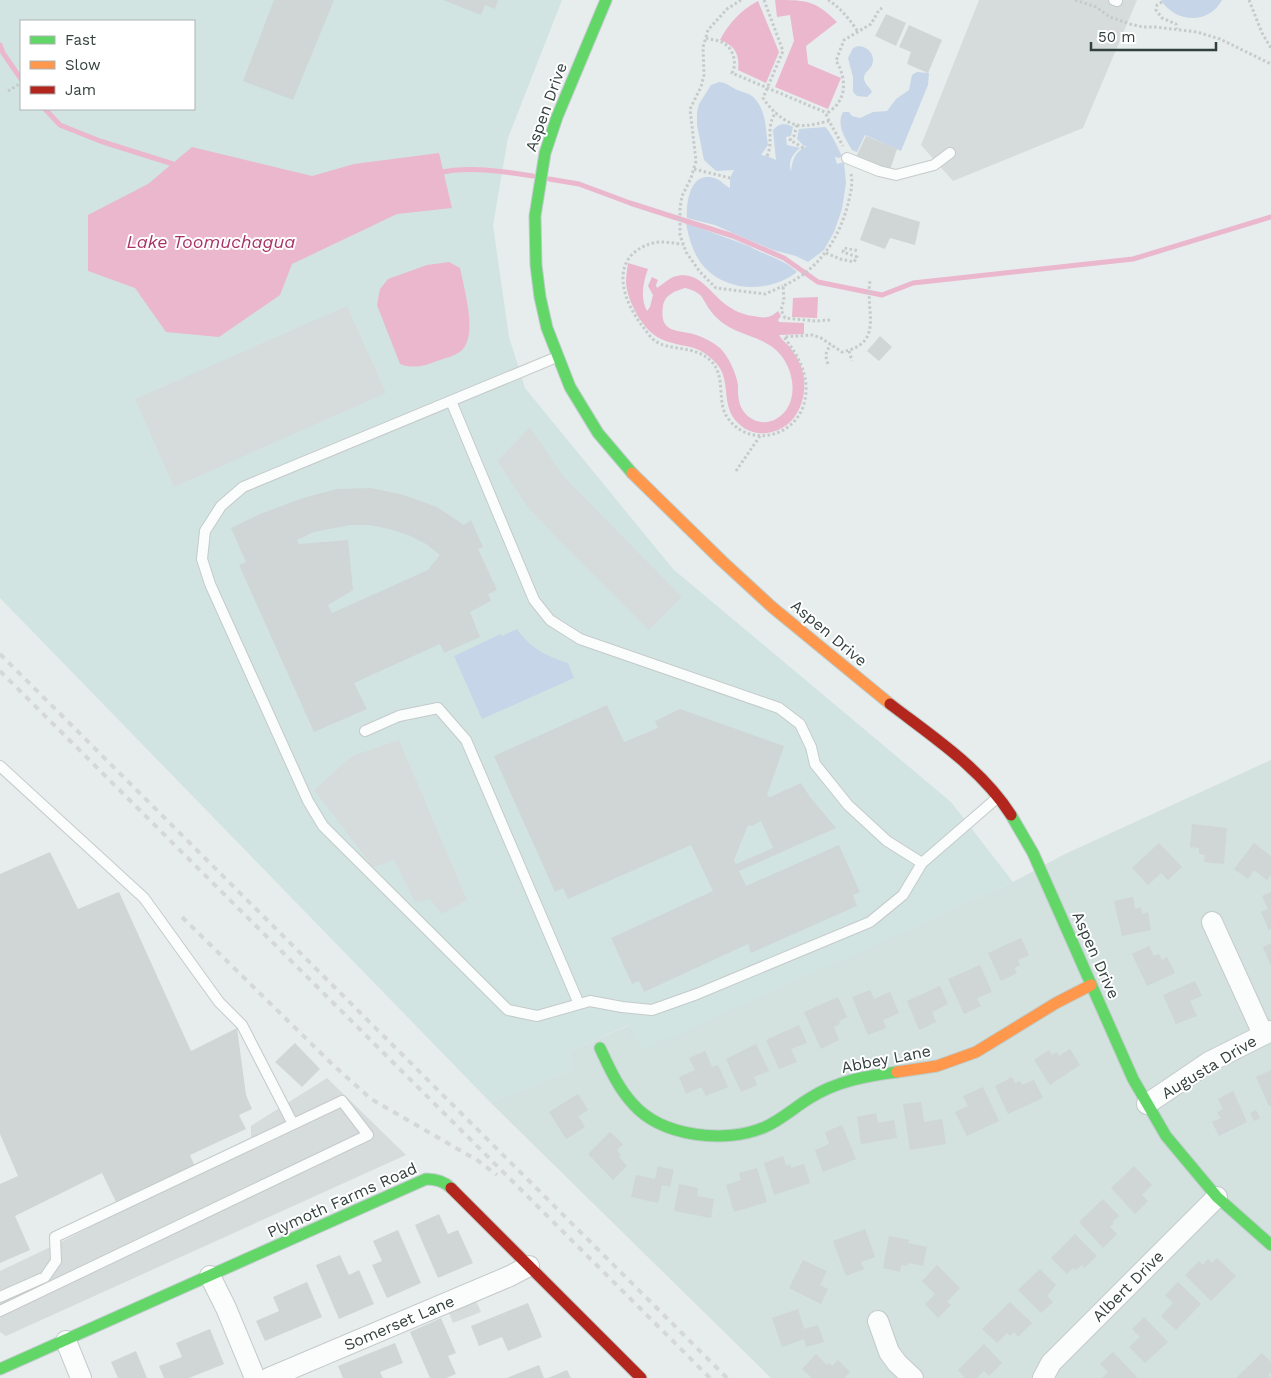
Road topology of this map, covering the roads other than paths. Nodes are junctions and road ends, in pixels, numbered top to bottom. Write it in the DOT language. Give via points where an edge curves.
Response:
graph roads {
  1 [pos="606,0"];
  2 [pos="950,153"];
  3 [pos="847,158"];
  4 [pos="558,357"];
  5 [pos="451,401"];
  6 [pos="366,731"];
  7 [pos="0,766"];
  8 [pos="998,798"];
  9 [pos="922,863"];
  10 [pos="1212,922"];
  11 [pos="1091,985"];
  12 [pos="579,1004"];
  13 [pos="1267,1032"];
  14 [pos="600,1048"];
  15 [pos="1147,1104"];
  16 [pos="293,1124"];
  17 [pos="1217,1197"];
  18 [pos="1271,1245"];
  19 [pos="529,1266"];
  20 [pos="210,1276"];
  21 [pos="0,1297"];
  22 [pos="0,1311"];
  23 [pos="878,1321"];
  24 [pos="66,1341"];
  25 [pos="0,1369"];
  26 [pos="81,1378"];
  27 [pos="256,1378"];
  28 [pos="268,1378"];
  29 [pos="641,1378"];
  30 [pos="913,1378"];
  31 [pos="1042,1378"];
  1 -- 4 [label="street, Aspen Drive" via="557,117 544,161 535,216 540,297"];
  2 -- 3 [label="lane" via="934,165 896,176"];
  4 -- 5 [label="lane"];
  4 -- 8 [label="street, Aspen Drive" via="570,387 598,433 639,481 772,607 963,760"];
  5 -- 9 [label="lane" via="534,600 550,620 580,638 779,708 800,724 815,764 848,805 887,841"];
  5 -- 12 [label="lane" via="243,487 221,506 205,531 202,559 210,584 308,801 323,826 508,1010 537,1016"];
  6 -- 12 [label="lane" via="399,716 438,708 466,740"];
  7 -- 16 [label="lane" via="144,898 218,1002 242,1026"];
  8 -- 9 [label="lane"];
  8 -- 11 [label="street, Aspen Drive" via="1033,853"];
  9 -- 12 [label="lane" via="903,895 870,922 706,990 652,1010 590,1001"];
  10 -- 13 [label="street"];
  11 -- 14 [label="street, Abbey Lane" via="1051,1006 984,1049 949,1063 847,1081 812,1096 762,1128 732,1136 692,1135 645,1115 633,1104"];
  11 -- 15 [label="street, Aspen Drive"];
  13 -- 15 [label="street, Augusta Drive" via="1209,1062"];
  15 -- 17 [label="street, Aspen Drive" via="1166,1136"];
  16 -- 21 [label="lane" via="55,1236 56,1261 44,1277"];
  16 -- 22 [label="lane" via="342,1101 368,1135"];
  17 -- 18 [label="street, Aspen Drive"];
  17 -- 31 [label="street, Albert Drive" via="1051,1363"];
  19 -- 20 [label="street, Plymoth Farms Road" via="447,1184 436,1179 426,1180"];
  19 -- 28 [label="street, Somerset Lane"];
  19 -- 29 [label="street, Plymoth Farms Road"];
  20 -- 24 [label="street, Plymoth Farms Road"];
  20 -- 27 [label="street"];
  23 -- 30 [label="street" via="889,1352"];
  24 -- 25 [label="street, Plymoth Farms Road"];
  24 -- 26 [label="street"];
}
